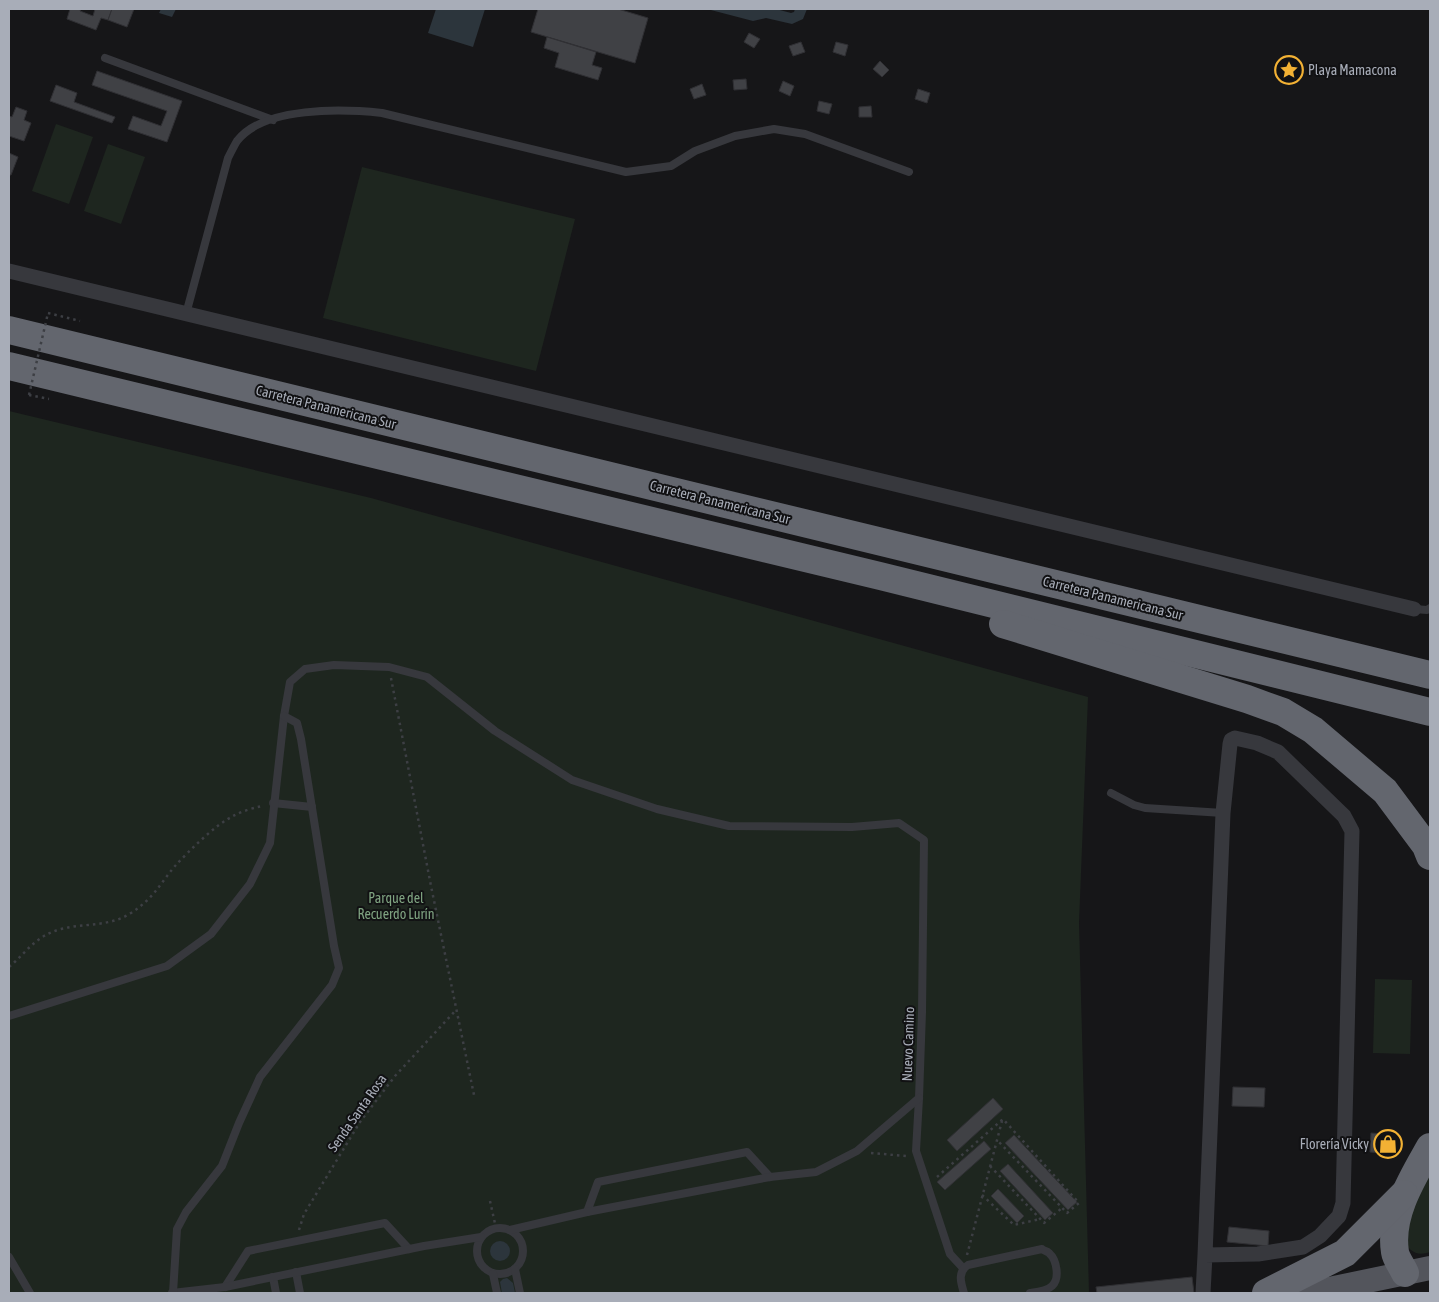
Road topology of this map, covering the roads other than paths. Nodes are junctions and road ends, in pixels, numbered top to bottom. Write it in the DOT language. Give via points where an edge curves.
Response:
graph roads {
  1 [pos="105,58"];
  2 [pos="274,120"];
  3 [pos="909,172"];
  4 [pos="9,272"];
  5 [pos="186,314"];
  6 [pos="9,330"];
  7 [pos="9,366"];
  8 [pos="880,576"];
  9 [pos="1414,608"];
  10 [pos="1430,608"];
  11 [pos="1430,675"];
  12 [pos="1430,712"];
  13 [pos="284,716"];
  14 [pos="1111,793"];
  15 [pos="273,803"];
  16 [pos="312,807"];
  17 [pos="1223,813"];
  18 [pos="1430,856"];
  19 [pos="9,1016"];
  20 [pos="919,1098"];
  21 [pos="1430,1147"];
  22 [pos="770,1178"];
  23 [pos="1404,1194"];
  24 [pos="587,1212"];
  25 [pos="510,1230"];
  26 [pos="481,1237"];
  27 [pos="409,1249"];
  28 [pos="1204,1255"];
  29 [pos="9,1257"];
  30 [pos="963,1268"];
  31 [pos="515,1269"];
  32 [pos="1417,1270"];
  33 [pos="296,1272"];
  34 [pos="493,1274"];
  35 [pos="273,1277"];
  36 [pos="225,1287"];
  37 [pos="30,1293"];
  38 [pos="173,1293"];
  39 [pos="276,1293"];
  40 [pos="300,1293"];
  41 [pos="497,1293"];
  42 [pos="520,1293"];
  43 [pos="964,1293"];
  44 [pos="1030,1293"];
  45 [pos="1203,1293"];
  46 [pos="1266,1293"];
  47 [pos="1310,1293"];
  1 -- 2 [label="lane"];
  2 -- 3 [label="lane" via="314,111 382,113 626,172 671,166 695,151 735,136 774,129 805,134"];
  2 -- 5 [label="lane" via="256,126 238,140 228,158"];
  4 -- 5 [label="street"];
  5 -- 9 [label="street"];
  6 -- 11 [label="highway, Carretera Panamericana Sur"];
  7 -- 8 [label="highway"];
  8 -- 12 [label="highway"];
  8 -- 18 [label="highway" via="1007,625 1283,712 1313,730 1385,791"];
  9 -- 10 [label="lane"];
  13 -- 15 [label="lane"];
  13 -- 16 [label="lane" via="297,723"];
  13 -- 20 [label="lane, Nuevo Camino" via="290,682 305,669 334,665 389,667 427,677 495,731 572,780 657,810 729,826 852,827 899,823 924,840"];
  14 -- 17 [label="lane" via="1145,808"];
  15 -- 16 [label="lane"];
  15 -- 19 [label="lane" via="270,843 250,884 211,934 167,966"];
  16 -- 38 [label="lane" via="339,968 332,985 260,1077 238,1122 222,1166 186,1212 177,1229"];
  17 -- 28 [label="street"];
  17 -- 28 [label="street" via="1230,744 1235,738 1278,752 1344,816 1352,831 1343,1203 1339,1216 1320,1236 1303,1247 1258,1254"];
  20 -- 22 [label="lane" via="857,1151 816,1172"];
  20 -- 30 [label="lane, Nuevo Camino" via="917,1156 950,1254"];
  21 -- 23 [label="highway"];
  22 -- 24 [label="lane"];
  22 -- 24 [label="lane" via="747,1152 598,1182"];
  23 -- 32 [label="highway" via="1395,1230 1395,1253"];
  23 -- 46 [label="highway" via="1345,1252"];
  24 -- 25 [label="lane"];
  25 -- 26 [label="lane" via="496,1228"];
  25 -- 31 [label="lane" via="523,1246 521,1261"];
  26 -- 27 [label="lane"];
  26 -- 34 [label="lane" via="476,1251 478,1259"];
  27 -- 33 [label="lane"];
  27 -- 36 [label="lane" via="385,1223 296,1241 248,1251"];
  28 -- 45 [label="street"];
  29 -- 37 [label="lane"];
  30 -- 43 [label="lane" via="961,1283"];
  30 -- 44 [label="lane" via="1042,1249 1050,1253 1055,1264 1055,1283 1050,1288"];
  31 -- 34 [label="lane" via="506,1274"];
  31 -- 42 [label="lane"];
  32 -- 47 [label="main road"];
  33 -- 35 [label="lane"];
  33 -- 40 [label="lane"];
  34 -- 41 [label="lane"];
  35 -- 36 [label="lane"];
  35 -- 39 [label="lane"];
  36 -- 38 [label="lane"];
}
